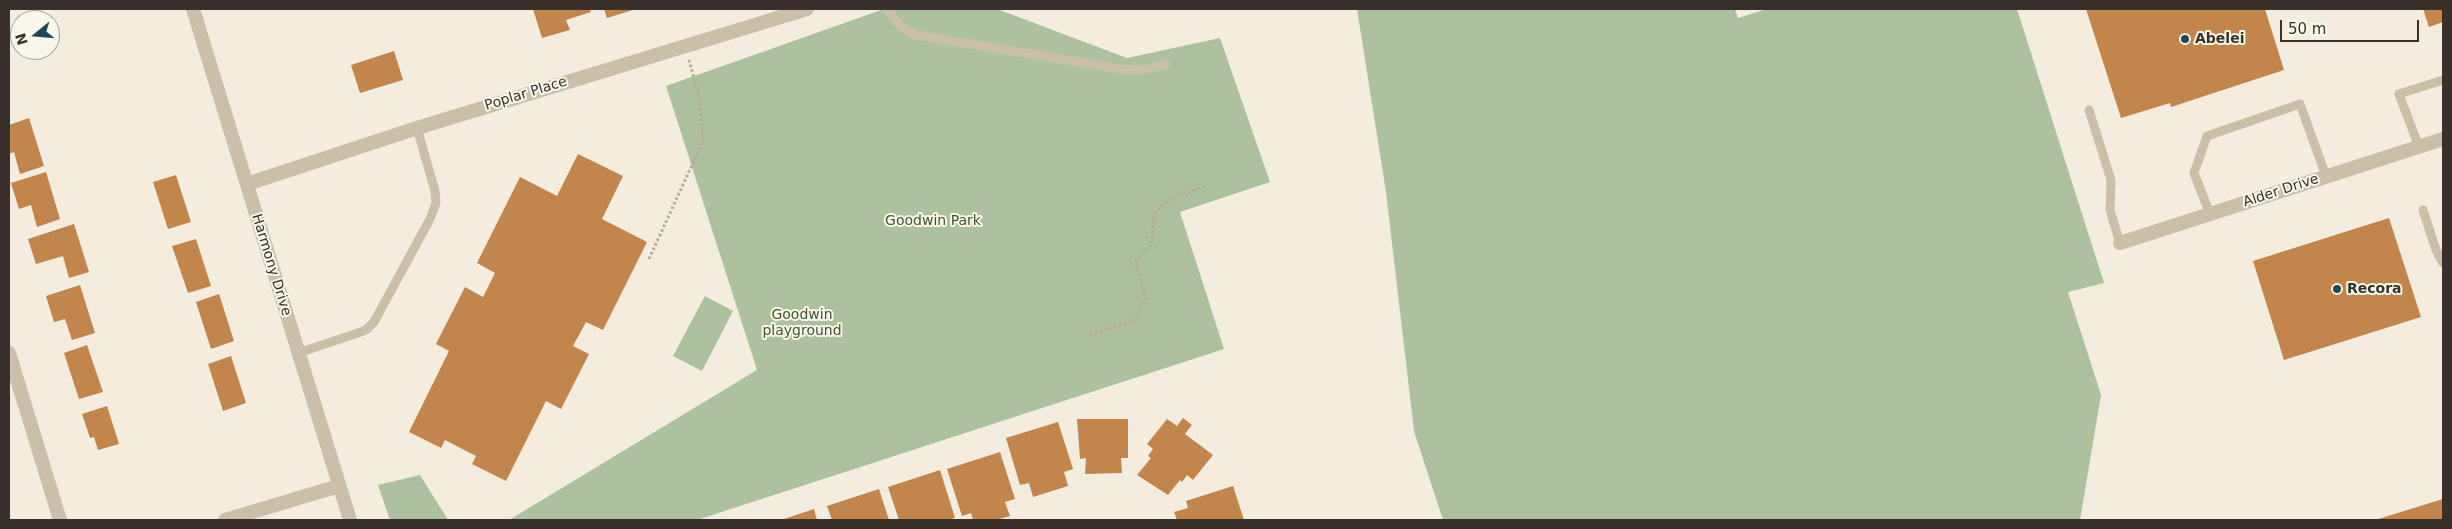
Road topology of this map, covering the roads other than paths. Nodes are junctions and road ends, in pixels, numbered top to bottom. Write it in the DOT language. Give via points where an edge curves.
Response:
graph roads {
  1 [pos="193,9"];
  2 [pos="807,9"];
  3 [pos="887,9"];
  4 [pos="1166,64"];
  5 [pos="2443,80"];
  6 [pos="2089,110"];
  7 [pos="418,128"];
  8 [pos="2443,139"];
  9 [pos="2419,147"];
  10 [pos="2326,176"];
  11 [pos="247,184"];
  12 [pos="2423,210"];
  13 [pos="2210,214"];
  14 [pos="2120,243"];
  15 [pos="2443,263"];
  16 [pos="9,353"];
  17 [pos="298,353"];
  18 [pos="339,486"];
  19 [pos="60,520"];
  20 [pos="225,520"];
  21 [pos="350,520"];
  1 -- 11 [label="street, Harmony Drive"];
  2 -- 7 [label="street, Poplar Place" via="684,44"];
  3 -- 4 [label="lane" via="900,26 916,35 1127,70"];
  5 -- 9 [label="lane" via="2399,94"];
  6 -- 14 [label="lane" via="2111,180 2110,210"];
  7 -- 11 [label="street, Poplar Place"];
  7 -- 17 [label="lane" via="436,203 426,228 374,322 366,330"];
  8 -- 9 [label="street, Alder Drive"];
  9 -- 10 [label="street, Alder Drive"];
  10 -- 13 [label="street, Alder Drive"];
  10 -- 13 [label="lane" via="2300,104 2207,136 2194,173"];
  11 -- 17 [label="street, Harmony Drive"];
  12 -- 15 [label="lane"];
  13 -- 14 [label="street, Alder Drive"];
  16 -- 19 [label="street"];
  17 -- 18 [label="street, Harmony Drive"];
  18 -- 20 [label="street"];
  18 -- 21 [label="street, Harmony Drive"];
}
